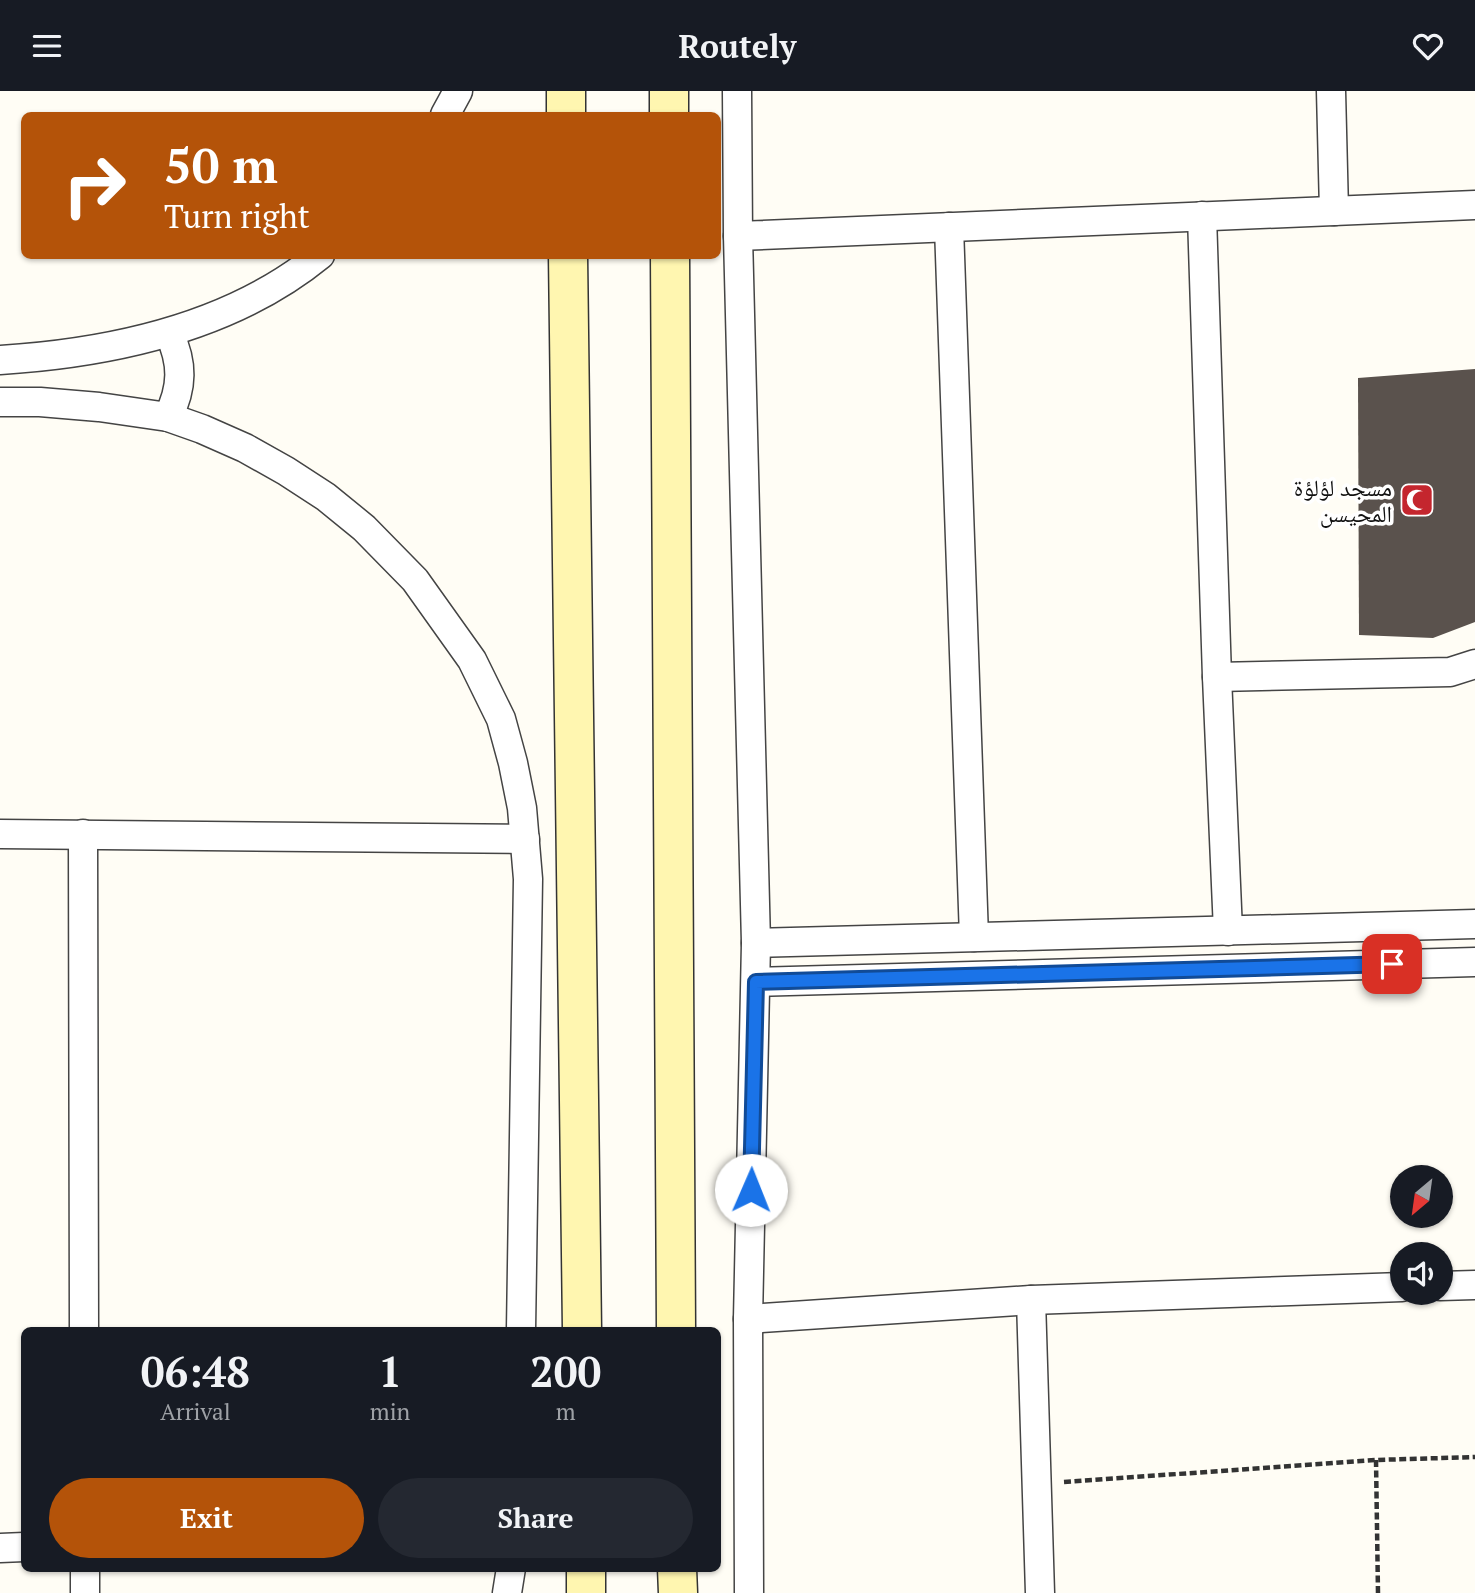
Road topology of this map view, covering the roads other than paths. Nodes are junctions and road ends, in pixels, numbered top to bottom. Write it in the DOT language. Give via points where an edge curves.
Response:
graph roads {
  1 [pos="458,91"];
  2 [pos="566,91"];
  3 [pos="669,91"];
  4 [pos="737,91"];
  5 [pos="1331,91"];
  6 [pos="447,112"];
  7 [pos="566,112"];
  8 [pos="669,112"];
  9 [pos="1475,205"];
  10 [pos="1334,211"];
  11 [pos="1202,216"];
  12 [pos="949,227"];
  13 [pos="738,236"];
  14 [pos="314,259"];
  15 [pos="568,259"];
  16 [pos="670,259"];
  17 [pos="169,333"];
  18 [pos="0,360"];
  19 [pos="0,402"];
  20 [pos="168,417"];
  21 [pos="1475,664"];
  22 [pos="1217,677"];
  23 [pos="0,834"];
  24 [pos="83,834"];
  25 [pos="525,839"];
  26 [pos="1475,924"];
  27 [pos="1228,931"];
  28 [pos="974,937"];
  29 [pos="756,943"];
  30 [pos="1475,962"];
  31 [pos="756,982"];
  32 [pos="1475,1285"];
  33 [pos="1453,1286"];
  34 [pos="1390,1287"];
  35 [pos="1031,1300"];
  36 [pos="748,1319"];
  37 [pos="84,1327"];
  38 [pos="521,1327"];
  39 [pos="582,1327"];
  40 [pos="676,1327"];
  41 [pos="21,1547"];
  42 [pos="0,1548"];
  43 [pos="85,1572"];
  44 [pos="586,1572"];
  45 [pos="677,1572"];
  46 [pos="85,1593"];
  47 [pos="586,1593"];
  48 [pos="678,1593"];
  49 [pos="749,1593"];
  50 [pos="1040,1593"];
  1 -- 6 [label="street"];
  2 -- 7 [label="street"];
  3 -- 8 [label="street"];
  4 -- 13 [label="street"];
  5 -- 10 [label="street"];
  9 -- 10 [label="street"];
  10 -- 11 [label="street"];
  11 -- 12 [label="street"];
  11 -- 22 [label="street"];
  12 -- 13 [label="street"];
  12 -- 28 [label="street"];
  13 -- 29 [label="street"];
  14 -- 17 [label="street" via="244,303"];
  15 -- 39 [label="street"];
  16 -- 40 [label="street"];
  17 -- 18 [label="street" via="93,350"];
  17 -- 20 [label="street" via="180,375"];
  19 -- 20 [label="street" via="99,407"];
  20 -- 25 [label="street" via="245,448 286,471 364,528 415,580 472,660 500,719 513,763"];
  21 -- 22 [label="street" via="1450,672"];
  22 -- 27 [label="street"];
  23 -- 24 [label="street"];
  24 -- 25 [label="street"];
  24 -- 37 [label="street"];
  25 -- 38 [label="street"];
  26 -- 27 [label="street"];
  27 -- 28 [label="street"];
  28 -- 29 [label="street"];
  29 -- 31 [label="street"];
  30 -- 31 [label="street"];
  31 -- 36 [label="street"];
  32 -- 33 [label="street"];
  34 -- 35 [label="street"];
  35 -- 36 [label="street"];
  35 -- 50 [label="street"];
  36 -- 49 [label="street"];
  41 -- 42 [label="street"];
  43 -- 46 [label="street"];
  44 -- 47 [label="street"];
  45 -- 48 [label="street"];
}
